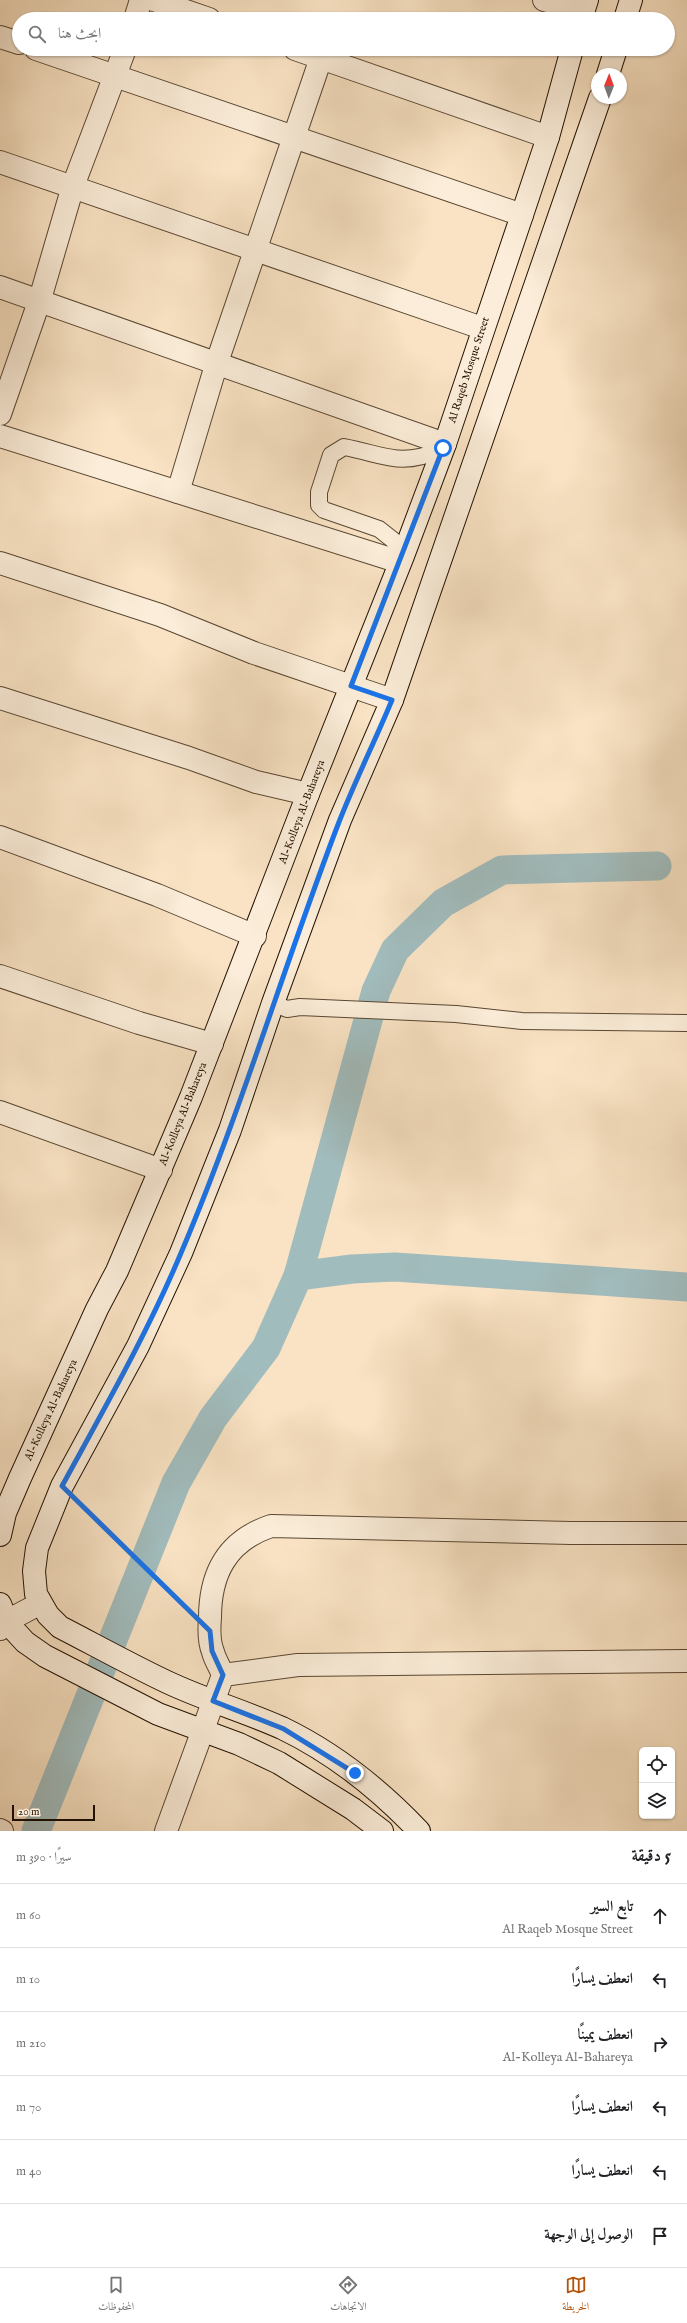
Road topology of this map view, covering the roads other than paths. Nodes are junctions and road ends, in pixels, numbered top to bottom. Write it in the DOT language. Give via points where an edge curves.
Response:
graph roads {
  1 [pos="141,0"];
  2 [pos="154,0"];
  3 [pos="544,0"];
  4 [pos="631,0"];
  5 [pos="583,10"];
  6 [pos="137,12"];
  7 [pos="188,12"];
  8 [pos="627,12"];
  9 [pos="0,37"];
  10 [pos="12,41"];
  11 [pos="58,56"];
  12 [pos="123,56"];
  13 [pos="315,56"];
  14 [pos="570,56"];
  15 [pos="614,56"];
  16 [pos="321,58"];
  17 [pos="610,68"];
  18 [pos="116,75"];
  19 [pos="598,104"];
  20 [pos="294,137"];
  21 [pos="548,137"];
  22 [pos="0,162"];
  23 [pos="73,186"];
  24 [pos="522,215"];
  25 [pos="256,250"];
  26 [pos="0,287"];
  27 [pos="40,299"];
  28 [pos="482,328"];
  29 [pos="217,362"];
  30 [pos="0,414"];
  31 [pos="0,436"];
  32 [pos="444,446"];
  33 [pos="178,492"];
  34 [pos="401,559"];
  35 [pos="0,563"];
  36 [pos="351,686"];
  37 [pos="0,698"];
  38 [pos="392,700"];
  39 [pos="308,794"];
  40 [pos="0,837"];
  41 [pos="255,936"];
  42 [pos="0,976"];
  43 [pos="273,1003"];
  44 [pos="687,1023"];
  45 [pos="212,1044"];
  46 [pos="0,1112"];
  47 [pos="161,1170"];
  48 [pos="687,1534"];
  49 [pos="0,1535"];
  50 [pos="39,1604"];
  51 [pos="2,1618"];
  52 [pos="687,1661"];
  53 [pos="223,1675"];
  54 [pos="213,1701"];
  55 [pos="204,1731"];
  56 [pos="166,1831"];
  57 [pos="382,1831"];
  58 [pos="419,1831"];
  1 -- 6 [label="street"];
  2 -- 7 [label="street"];
  3 -- 5 [label="street"];
  4 -- 8 [label="street"];
  9 -- 10 [label="street"];
  11 -- 18 [label="street"];
  12 -- 18 [label="street"];
  13 -- 16 [label="street"];
  14 -- 21 [label="street, Al Raqeb Mosque Street"];
  15 -- 17 [label="street"];
  16 -- 20 [label="street"];
  16 -- 21 [label="street"];
  18 -- 20 [label="street"];
  18 -- 23 [label="street"];
  19 -- 38 [label="street"];
  20 -- 24 [label="street"];
  20 -- 25 [label="street"];
  21 -- 24 [label="street, Al Raqeb Mosque Street"];
  22 -- 23 [label="street"];
  23 -- 25 [label="street"];
  23 -- 27 [label="street"];
  24 -- 28 [label="street, Al Raqeb Mosque Street"];
  25 -- 28 [label="street"];
  25 -- 29 [label="street"];
  26 -- 27 [label="street"];
  27 -- 29 [label="street"];
  27 -- 30 [label="street"];
  28 -- 32 [label="street, Al Raqeb Mosque Street"];
  29 -- 32 [label="street"];
  29 -- 33 [label="street"];
  31 -- 33 [label="street"];
  32 -- 34 [label="street, Al Raqeb Mosque Street"];
  32 -- 34 [label="lane" via="424,457 404,460 385,458 344,447 331,455 319,492 319,505 324,510 379,529 393,540"];
  33 -- 34 [label="street"];
  34 -- 36 [label="street, Al Raqeb Mosque Street"];
  35 -- 36 [label="street" via="160,614 254,653"];
  36 -- 38 [label="street"];
  36 -- 39 [label="street, Al-Kolleya Al-Bahareya"];
  37 -- 39 [label="street" via="256,782"];
  38 -- 43 [label="street" via="340,820"];
  39 -- 41 [label="street, Al-Kolleya Al-Bahareya"];
  40 -- 41 [label="street"];
  41 -- 45 [label="street, Al-Kolleya Al-Bahareya"];
  42 -- 45 [label="street" via="139,1023"];
  43 -- 44 [label="lane" via="287,1009 300,1007 456,1014 522,1021"];
  43 -- 50 [label="street" via="230,1130 181,1253 138,1346 62,1486 37,1548 34,1582"];
  45 -- 47 [label="street, Al-Kolleya Al-Bahareya"];
  46 -- 47 [label="street"];
  47 -- 49 [label="street, Al-Kolleya Al-Bahareya" via="117,1271 20,1478 5,1513"];
  48 -- 53 [label="street" via="271,1526 257,1531 232,1548 221,1565 210,1596 212,1651"];
  50 -- 51 [label="street"];
  50 -- 54 [label="street" via="60,1627 167,1682"];
  51 -- 55 [label="street" via="24,1642 45,1656 158,1714"];
  52 -- 53 [label="street" via="298,1664"];
  53 -- 54 [label="street"];
  54 -- 55 [label="street"];
  54 -- 58 [label="street" via="252,1715 312,1745 355,1773 396,1807"];
  55 -- 56 [label="street"];
  55 -- 57 [label="street" via="279,1763 353,1809"];
}
